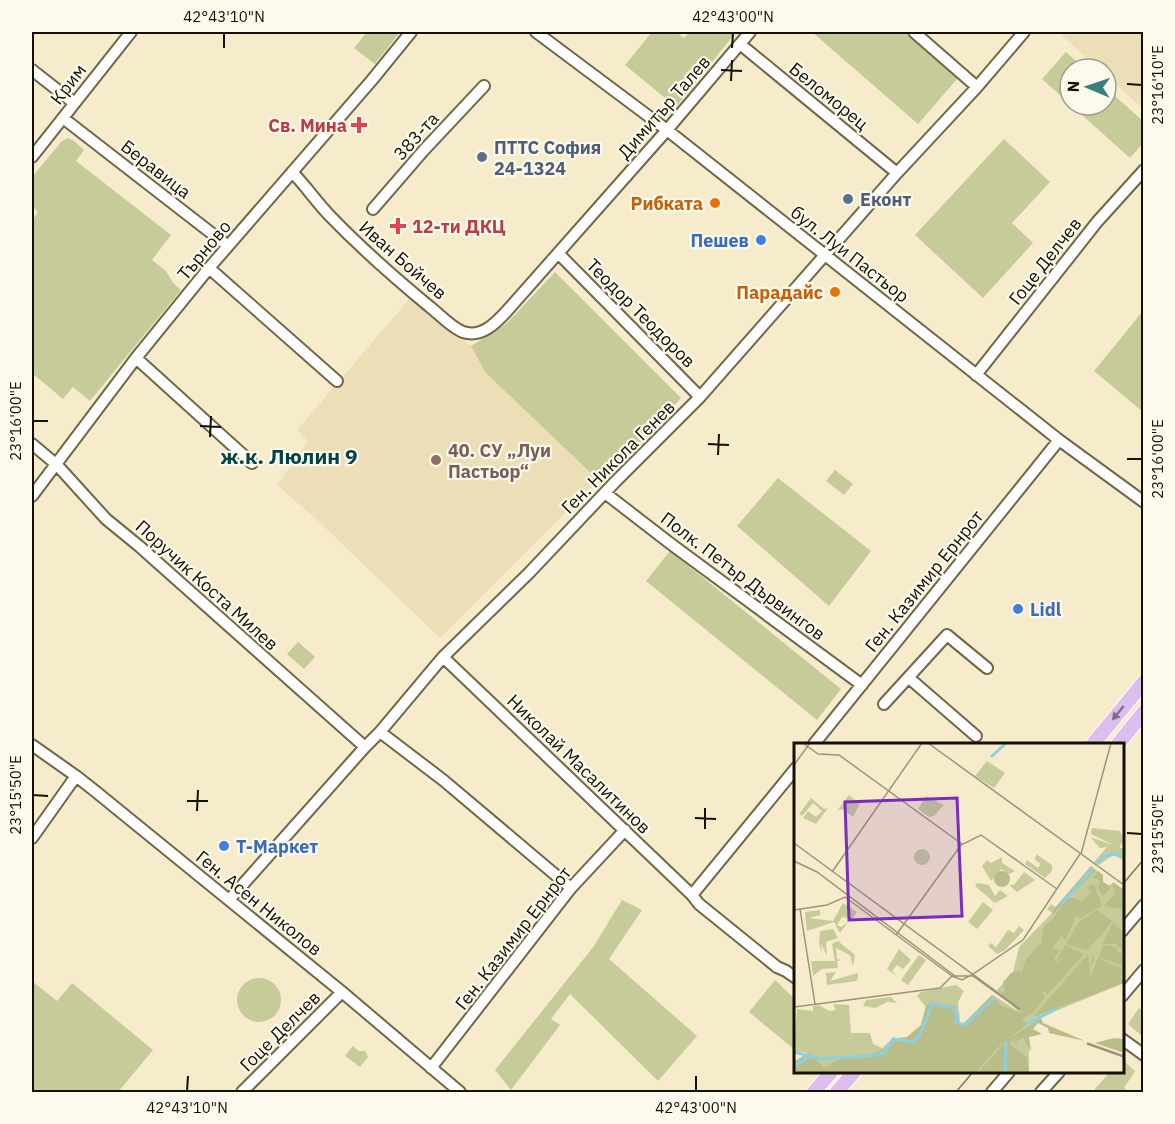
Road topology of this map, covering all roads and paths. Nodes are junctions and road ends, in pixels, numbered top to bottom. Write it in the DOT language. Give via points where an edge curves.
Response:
graph roads {
  1 [pos="131,32"];
  2 [pos="411,32"];
  3 [pos="536,32"];
  4 [pos="750,32"];
  5 [pos="914,32"];
  6 [pos="1024,32"];
  7 [pos="740,44"];
  8 [pos="32,69"];
  9 [pos="484,86"];
  10 [pos="977,87"];
  11 [pos="74,104"];
  12 [pos="63,118"];
  13 [pos="666,130"];
  14 [pos="32,157"];
  15 [pos="1143,170"];
  16 [pos="292,172"];
  17 [pos="897,173"];
  18 [pos="373,209"];
  19 [pos="228,246"];
  20 [pos="558,253"];
  21 [pos="825,255"];
  22 [pos="209,268"];
  23 [pos="506,312"];
  24 [pos="136,358"];
  25 [pos="976,375"];
  26 [pos="338,381"];
  27 [pos="700,397"];
  28 [pos="1059,440"];
  29 [pos="32,444"];
  30 [pos="252,463"];
  31 [pos="57,465"];
  32 [pos="605,493"];
  33 [pos="32,496"];
  34 [pos="1143,502"];
  35 [pos="443,657"];
  36 [pos="987,668"];
  37 [pos="909,678"];
  38 [pos="1143,682"];
  39 [pos="862,685"];
  40 [pos="884,704"];
  41 [pos="1143,712"];
  42 [pos="380,732"];
  43 [pos="976,736"];
  44 [pos="815,743"];
  45 [pos="1094,743"];
  46 [pos="1119,743"];
  47 [pos="32,745"];
  48 [pos="365,747"];
  49 [pos="794,769"];
  50 [pos="76,776"];
  51 [pos="625,830"];
  52 [pos="32,838"];
  53 [pos="572,888"];
  54 [pos="692,895"];
  55 [pos="229,900"];
  56 [pos="1143,905"];
  57 [pos="1124,929"];
  58 [pos="1143,970"];
  59 [pos="794,977"];
  60 [pos="342,992"];
  61 [pos="1124,994"];
  62 [pos="1124,1041"];
  63 [pos="1143,1055"];
  64 [pos="431,1068"];
  65 [pos="829,1073"];
  66 [pos="852,1073"];
  67 [pos="1007,1073"];
  68 [pos="1057,1073"];
  69 [pos="242,1092"];
  70 [pos="460,1092"];
  71 [pos="814,1092"];
  72 [pos="837,1092"];
  73 [pos="992,1092"];
  74 [pos="1041,1092"];
  1 -- 11 [label="street, Крим"];
  2 -- 16 [label="street, Търново"];
  3 -- 13 [label="street, бул. Луи Пастьор"];
  4 -- 7 [label="street, Димитър Талев"];
  5 -- 10 [label="street"];
  6 -- 10 [label="street, Ген. Никола Генев"];
  7 -- 13 [label="street, Димитър Талев"];
  7 -- 17 [label="street, Беломорец"];
  8 -- 11 [label="street"];
  9 -- 18 [label="street, 383-та"];
  10 -- 17 [label="street, Ген. Никола Генев"];
  11 -- 12 [label="street, Крим"];
  12 -- 14 [label="street, Крим"];
  12 -- 19 [label="street, Беравица"];
  13 -- 20 [label="street, Димитър Талев"];
  13 -- 21 [label="street, бул. Луи Пастьор"];
  15 -- 25 [label="street, Гоце Делчев"];
  16 -- 19 [label="street, Търново"];
  16 -- 23 [label="street, Иван Бойчев" via="329,216 456,328 477,333 495,324"];
  17 -- 21 [label="street, Ген. Никола Генев"];
  19 -- 22 [label="street, Търново"];
  20 -- 23 [label="street, Димитър Талев"];
  20 -- 27 [label="street, Теодор Теодоров"];
  21 -- 25 [label="street, бул. Луи Пастьор"];
  21 -- 27 [label="street, Ген. Никола Генев"];
  22 -- 24 [label="street, Търново"];
  22 -- 26 [label="street"];
  24 -- 30 [label="street"];
  24 -- 31 [label="street, Търново"];
  25 -- 28 [label="street, бул. Луи Пастьор"];
  27 -- 32 [label="street, Ген. Никола Генев"];
  28 -- 34 [label="street, бул. Луи Пастьор"];
  28 -- 39 [label="street, Ген. Казимир Ернрот"];
  29 -- 31 [label="street, Поручик Коста Милев"];
  31 -- 33 [label="street, Търново"];
  31 -- 48 [label="street, Поручик Коста Милев" via="106,519"];
  32 -- 35 [label="street, Ген. Никола Генев"];
  32 -- 39 [label="street, Полк. Петър Дървингов"];
  35 -- 42 [label="street, Ген. Никола Генев"];
  35 -- 51 [label="street, Николай Масалитинов"];
  36 -- 37 [label="street" via="947,635"];
  37 -- 40 [label="street"];
  37 -- 43 [label="street"];
  38 -- 45 [label="main road, one-way"];
  39 -- 44 [label="street, Ген. Казимир Ернрот"];
  41 -- 46 [label="main road"];
  42 -- 48 [label="street, Ген. Никола Генев"];
  42 -- 53 [label="street"];
  47 -- 50 [label="street, Ген. Асен Николов"];
  48 -- 55 [label="street, Ген. Никола Генев"];
  49 -- 54 [label="street"];
  50 -- 52 [label="street"];
  50 -- 55 [label="street, Ген. Асен Николов"];
  51 -- 53 [label="street, Ген. Казимир Ернрот"];
  51 -- 54 [label="street, Николай Масалитинов"];
  53 -- 64 [label="street, Ген. Казимир Ернрот"];
  54 -- 59 [label="street, Николай Масалитинов"];
  55 -- 60 [label="street, Ген. Асен Николов"];
  56 -- 57 [label="street"];
  58 -- 61 [label="street"];
  60 -- 64 [label="street, Ген. Асен Николов"];
  60 -- 69 [label="street, Гоце Делчев"];
  62 -- 63 [label="street"];
  64 -- 70 [label="street, Ген. Асен Николов"];
  65 -- 71 [label="main road"];
  66 -- 72 [label="main road"];
  67 -- 73 [label="street"];
  68 -- 74 [label="street"];
}
